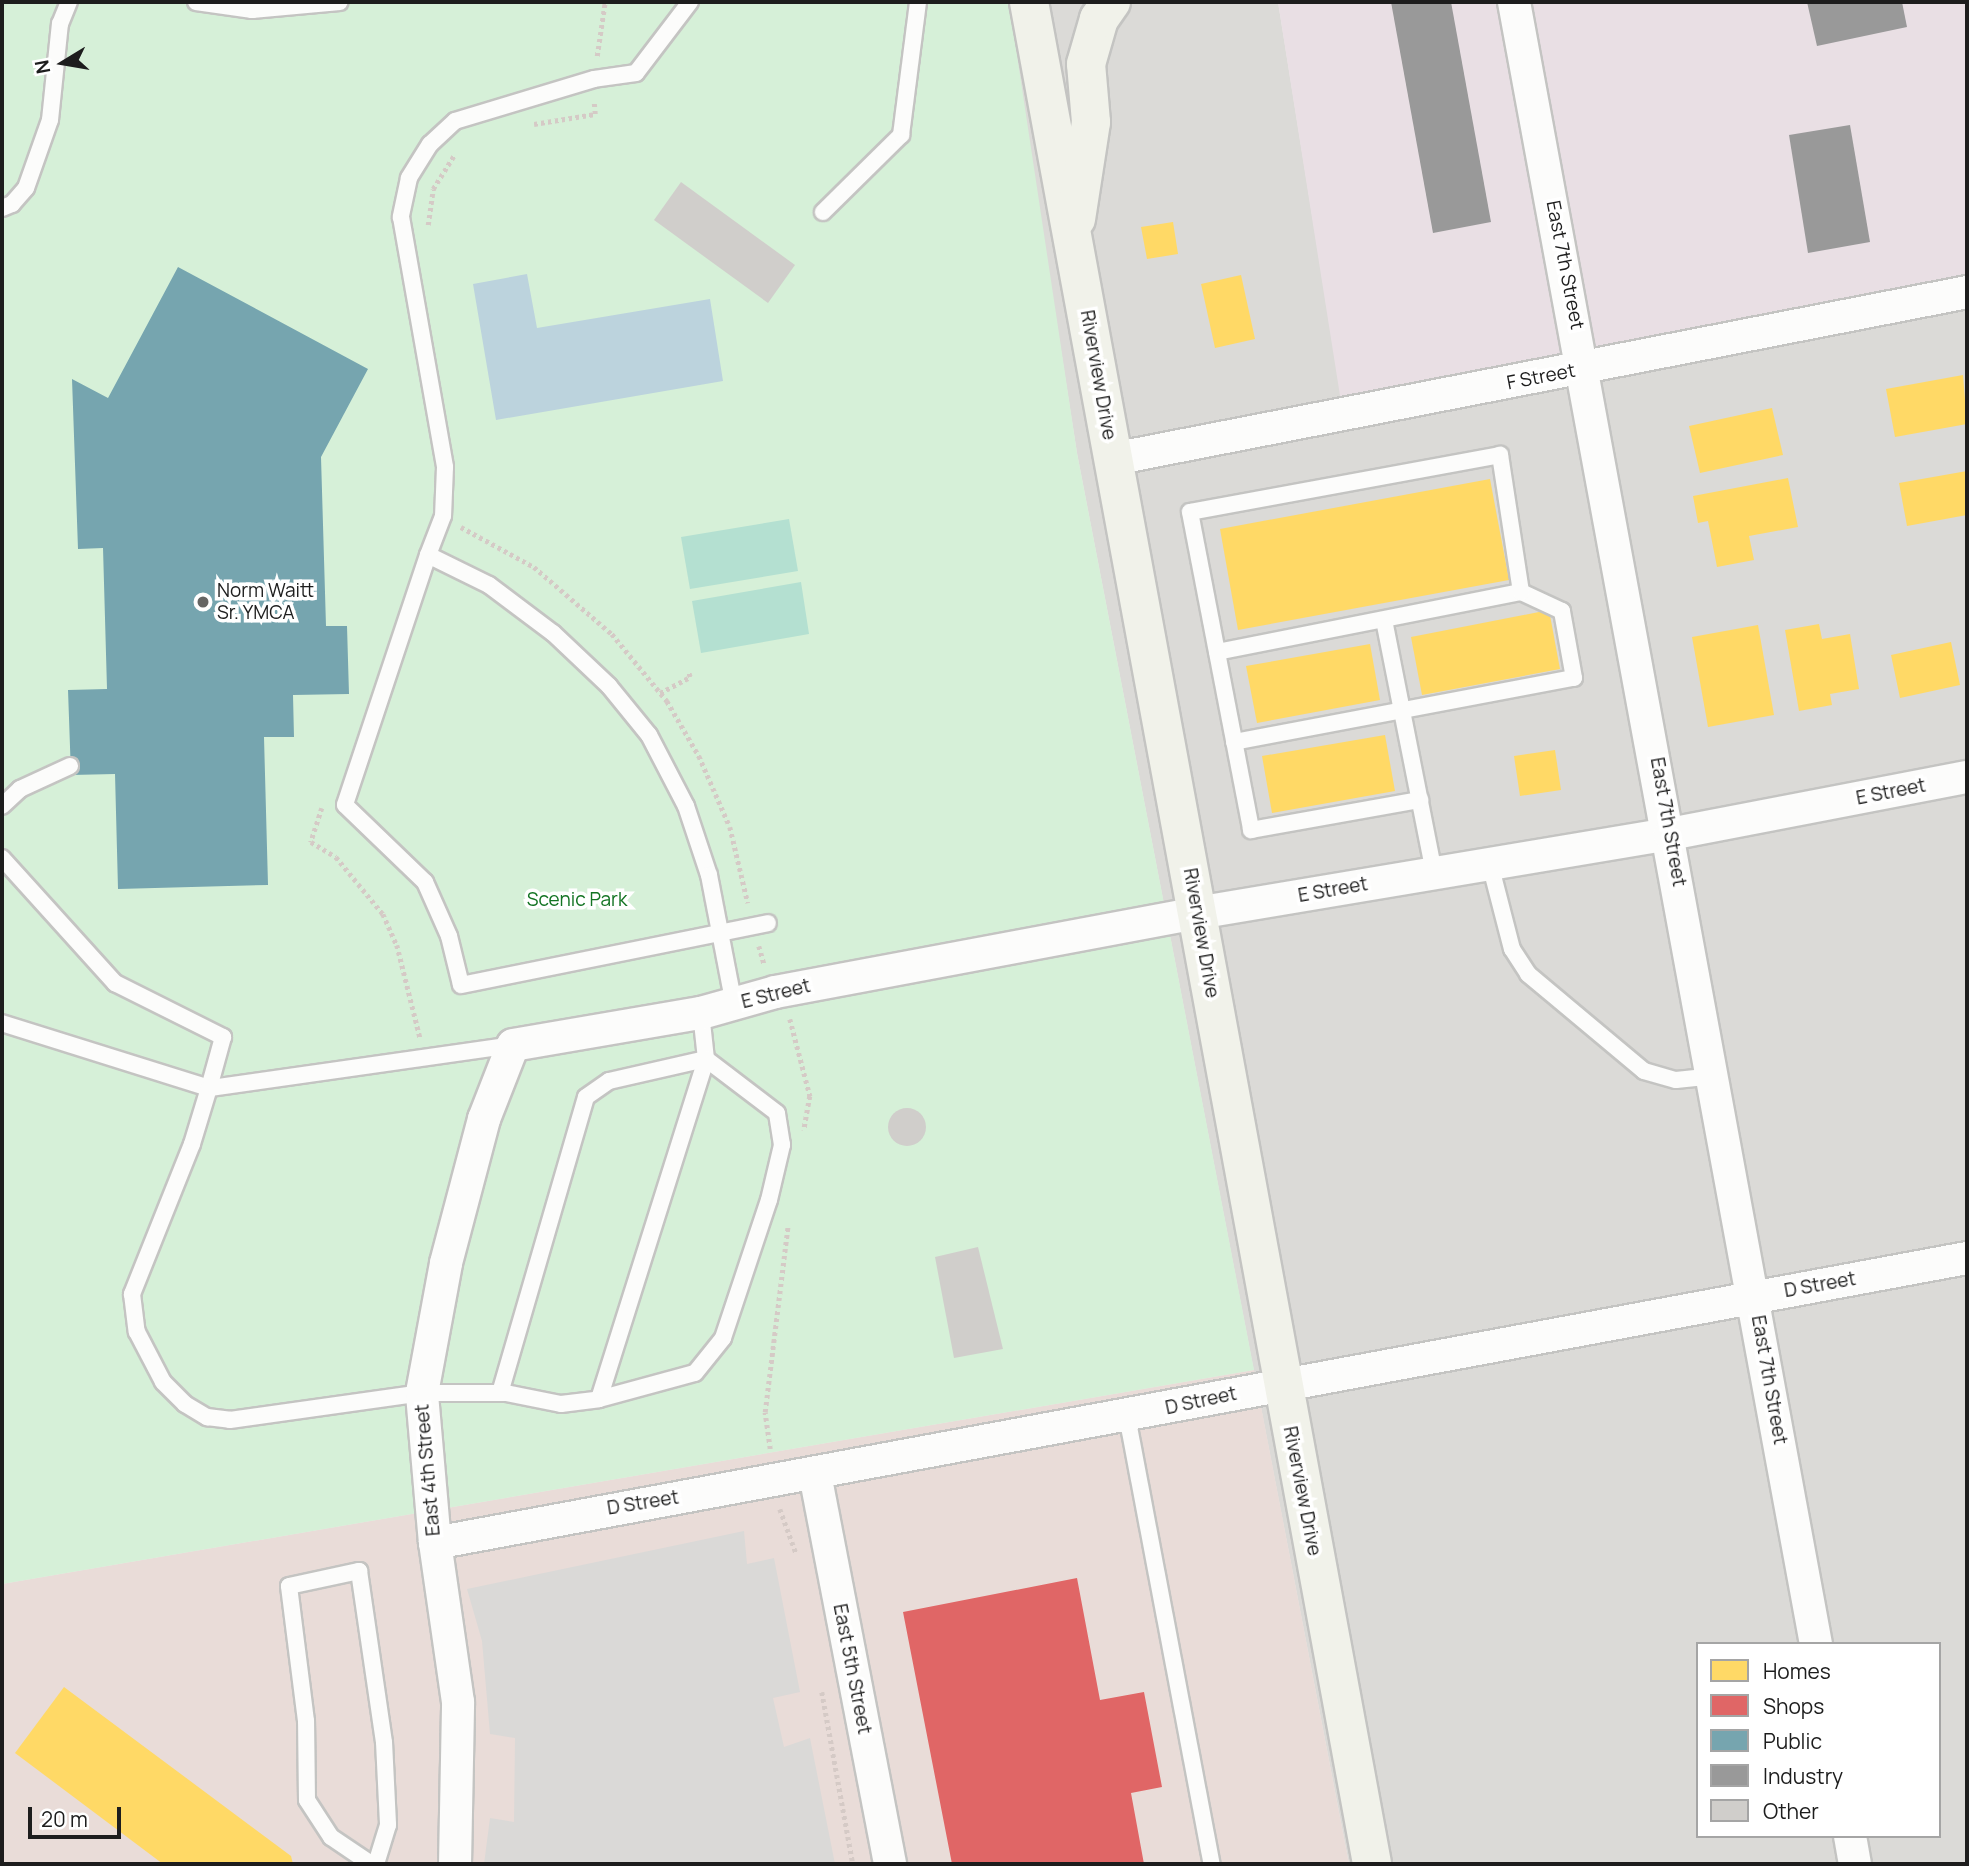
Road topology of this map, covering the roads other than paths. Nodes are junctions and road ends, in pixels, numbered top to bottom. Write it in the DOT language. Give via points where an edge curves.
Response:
graph roads {
  1 [pos="69,2"];
  2 [pos="196,2"];
  3 [pos="340,2"];
  4 [pos="690,2"];
  5 [pos="918,2"];
  6 [pos="1029,2"];
  7 [pos="1111,2"];
  8 [pos="1514,2"];
  9 [pos="253,6"];
  10 [pos="2,208"];
  11 [pos="823,212"];
  12 [pos="1073,239"];
  13 [pos="1967,292"];
  14 [pos="1585,369"];
  15 [pos="1113,459"];
  16 [pos="428,555"];
  17 [pos="1521,592"];
  18 [pos="1384,620"];
  19 [pos="1217,652"];
  20 [pos="1402,711"];
  21 [pos="1234,742"];
  22 [pos="71,766"];
  23 [pos="1967,777"];
  24 [pos="1420,800"];
  25 [pos="2,806"];
  26 [pos="1670,834"];
  27 [pos="2,858"];
  28 [pos="1490,864"];
  29 [pos="1434,873"];
  30 [pos="1198,913"];
  31 [pos="761,924"];
  32 [pos="720,934"];
  33 [pos="734,1004"];
  34 [pos="701,1013"];
  35 [pos="2,1023"];
  36 [pos="513,1045"];
  37 [pos="706,1059"];
  38 [pos="1715,1076"];
  39 [pos="209,1088"];
  40 [pos="1967,1258"];
  41 [pos="1754,1297"];
  42 [pos="1282,1384"];
  43 [pos="422,1393"];
  44 [pos="500,1393"];
  45 [pos="599,1399"];
  46 [pos="1127,1416"];
  47 [pos="815,1474"];
  48 [pos="435,1543"];
  49 [pos="1816,1642"];
  50 [pos="1850,1838"];
  51 [pos="370,1864"];
  52 [pos="376,1864"];
  53 [pos="455,1864"];
  54 [pos="890,1864"];
  55 [pos="1212,1864"];
  56 [pos="1372,1864"];
  57 [pos="1855,1864"];
  1 -- 10 [label="lane" via="60,24 50,120 26,188"];
  2 -- 9 [label="lane"];
  3 -- 9 [label="lane"];
  4 -- 16 [label="lane" via="636,73 594,79 455,121 430,144 409,178 401,217 444,467 443,516"];
  5 -- 11 [label="lane" via="901,135"];
  6 -- 12 [label="main road, Riverview Drive"];
  7 -- 12 [label="main road" via="1099,19 1086,64 1091,122"];
  8 -- 14 [label="street, East 7th Street"];
  12 -- 15 [label="main road, Riverview Drive"];
  13 -- 14 [label="street, F Street"];
  14 -- 15 [label="street, F Street"];
  14 -- 26 [label="street, East 7th Street"];
  15 -- 30 [label="main road, Riverview Drive"];
  16 -- 32 [label="lane" via="489,585 553,633 609,686 649,735 687,806 709,875"];
  16 -- 32 [label="lane" via="345,805 425,882 449,936 461,985"];
  17 -- 18 [label="lane"];
  17 -- 19 [label="lane" via="1500,455 1191,512"];
  17 -- 20 [label="lane" via="1562,611 1574,678"];
  18 -- 19 [label="lane"];
  18 -- 20 [label="lane"];
  19 -- 21 [label="lane"];
  20 -- 21 [label="lane"];
  20 -- 24 [label="lane"];
  21 -- 24 [label="lane" via="1251,830"];
  22 -- 25 [label="lane" via="20,789"];
  23 -- 26 [label="street, E Street"];
  24 -- 29 [label="lane"];
  26 -- 28 [label="street, E Street"];
  26 -- 38 [label="street, East 7th Street"];
  27 -- 39 [label="lane" via="115,983 223,1037"];
  28 -- 29 [label="street, E Street"];
  28 -- 38 [label="lane" via="1512,949 1528,974 1644,1071 1676,1080"];
  29 -- 30 [label="street, E Street"];
  30 -- 33 [label="street, E Street" via="775,992"];
  30 -- 42 [label="main road, Riverview Drive"];
  31 -- 32 [label="lane"];
  32 -- 33 [label="lane"];
  33 -- 34 [label="street, E Street"];
  34 -- 36 [label="street, E Street"];
  34 -- 37 [label="lane"];
  35 -- 39 [label="lane"];
  36 -- 39 [label="lane"];
  36 -- 43 [label="street, East 4th Street" via="484,1119 456,1224"];
  37 -- 44 [label="lane" via="609,1081 586,1097"];
  37 -- 45 [label="lane"];
  37 -- 45 [label="lane" via="777,1113 782,1145 769,1200 723,1338 695,1373"];
  38 -- 41 [label="street, East 7th Street"];
  39 -- 43 [label="lane" via="132,1294 136,1332 163,1382 207,1417 230,1420"];
  40 -- 41 [label="street, D Street"];
  41 -- 42 [label="street, D Street"];
  41 -- 49 [label="street, East 7th Street"];
  42 -- 46 [label="street, D Street"];
  42 -- 56 [label="main road, Riverview Drive"];
  43 -- 44 [label="lane"];
  43 -- 48 [label="street, East 4th Street"];
  44 -- 45 [label="lane" via="561,1404"];
  46 -- 47 [label="street, D Street"];
  46 -- 55 [label="lane"];
  47 -- 48 [label="street, D Street"];
  47 -- 54 [label="street, East 5th Street"];
  48 -- 53 [label="street, East 4th Street" via="458,1702"];
  50 -- 57 [label="street"];
  51 -- 52 [label="lane" via="331,1837 307,1800 306,1721 289,1586 359,1571 384,1742 388,1825"];
}
